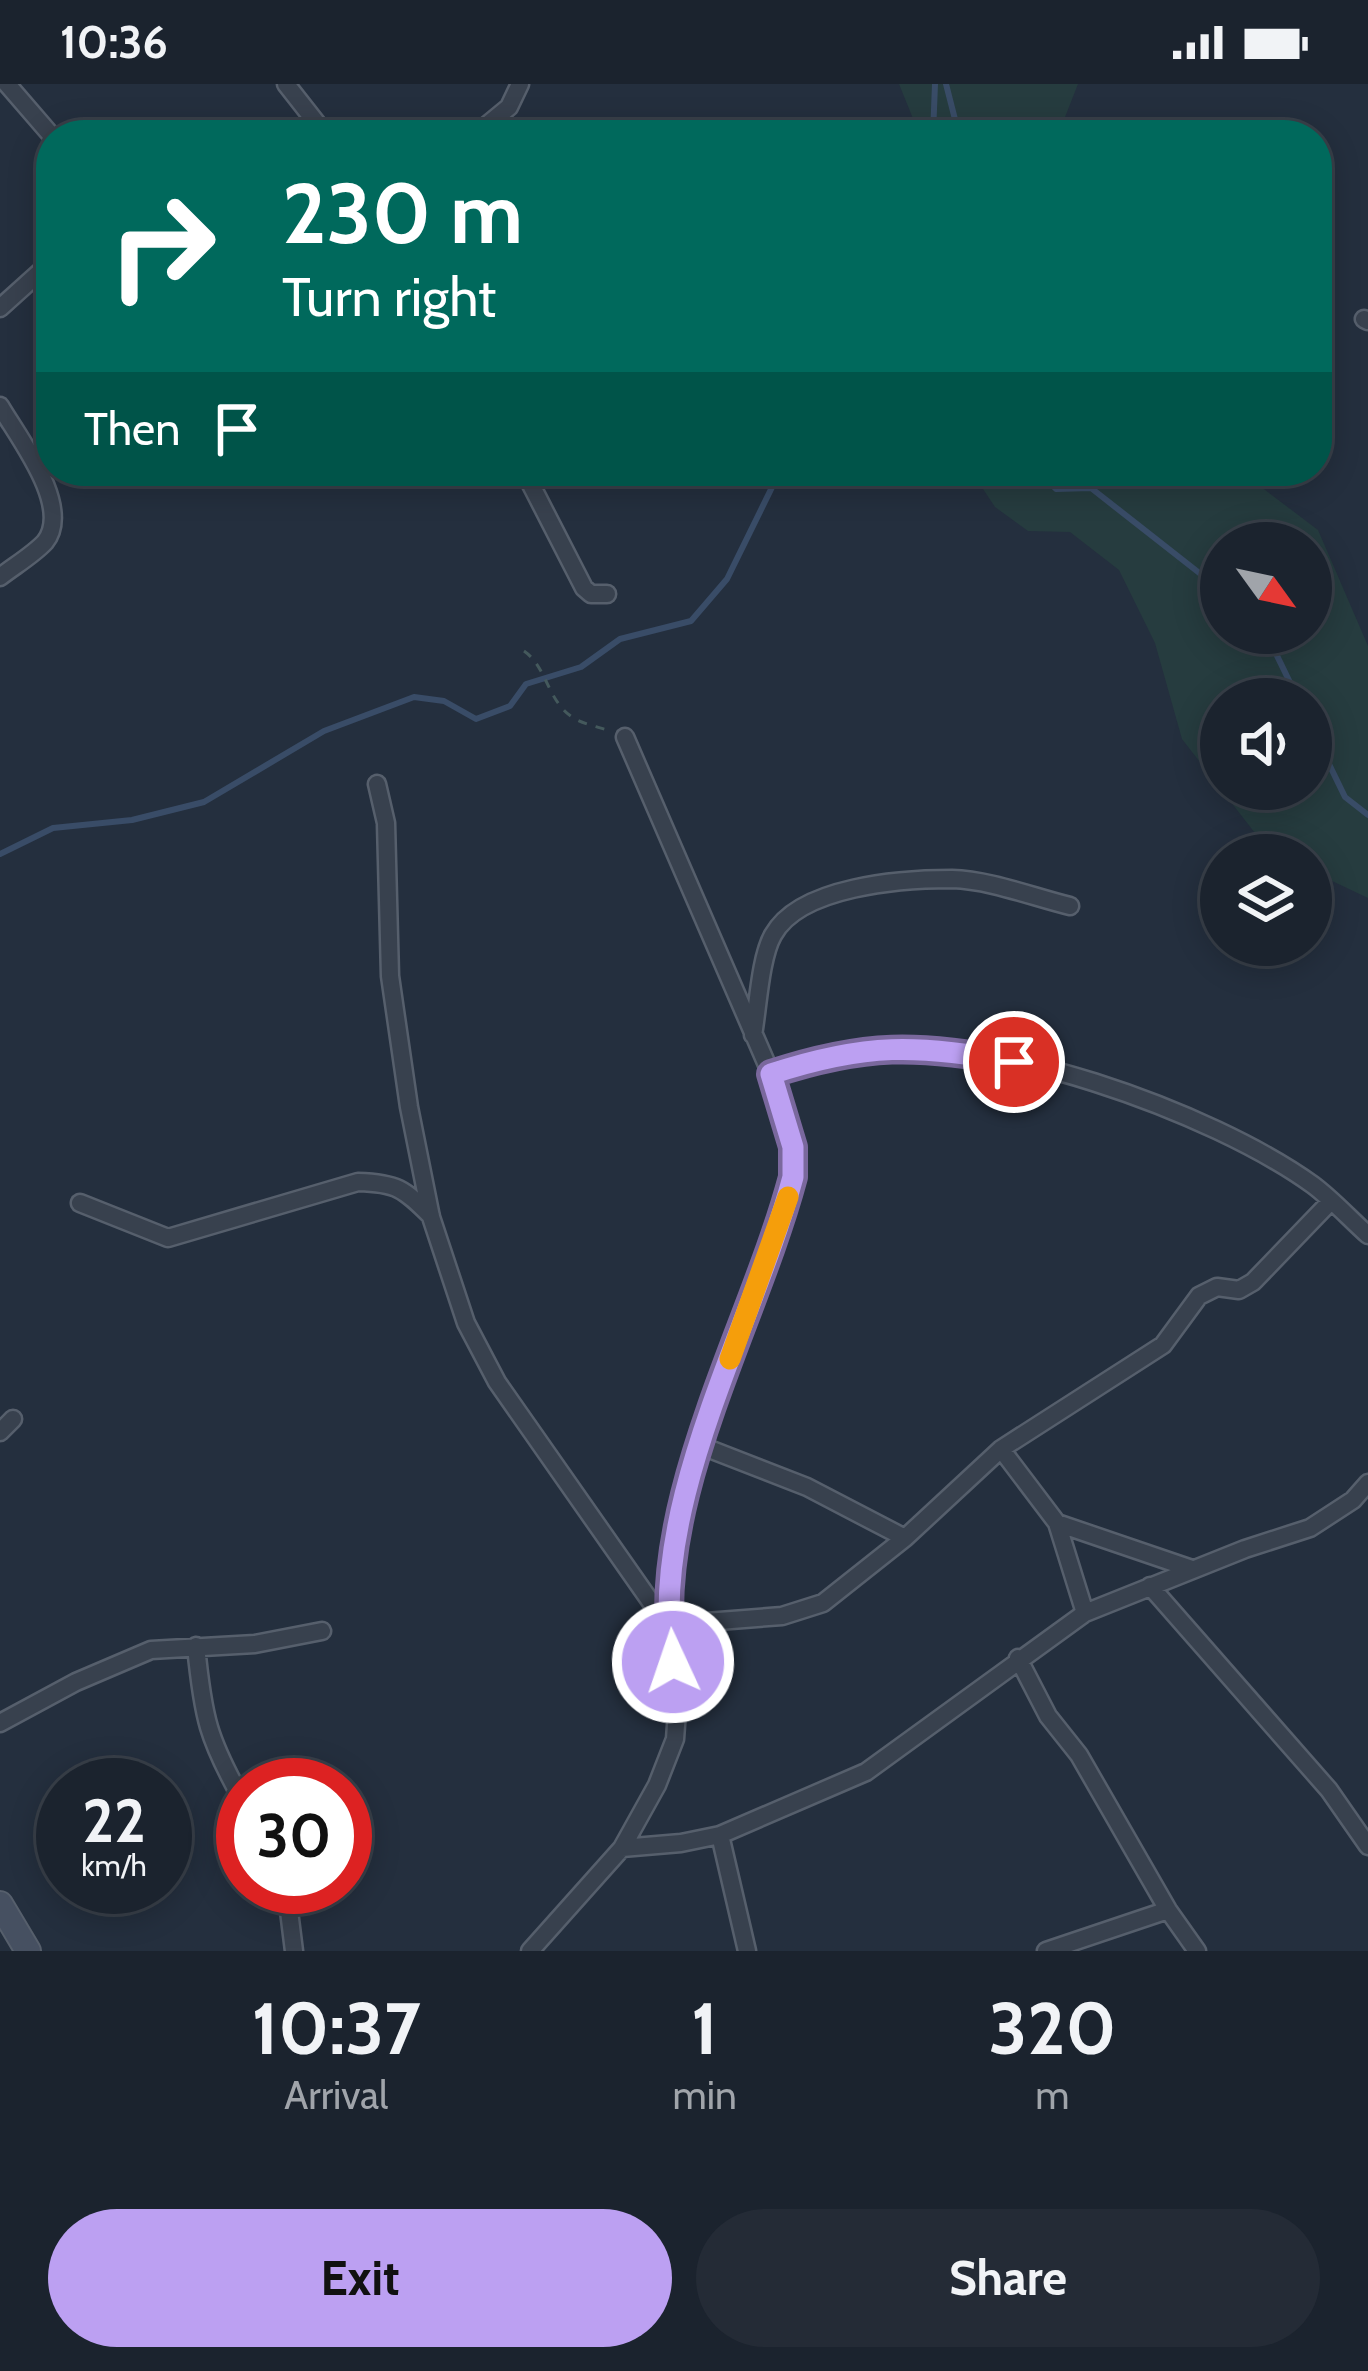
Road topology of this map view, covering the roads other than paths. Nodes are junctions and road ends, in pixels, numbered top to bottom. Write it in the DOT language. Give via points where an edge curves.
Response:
graph roads {
  1 [pos="7,84"];
  2 [pos="286,84"];
  3 [pos="520,84"];
  4 [pos="38,120"];
  5 [pos="314,120"];
  6 [pos="493,120"];
  7 [pos="36,276"];
  8 [pos="0,308"];
  9 [pos="0,406"];
  10 [pos="36,467"];
  11 [pos="47,486"];
  12 [pos="532,486"];
  13 [pos="0,577"];
  14 [pos="608,594"];
  15 [pos="625,737"];
  16 [pos="377,784"];
  17 [pos="1070,906"];
  18 [pos="753,1036"];
  19 [pos="771,1074"];
  20 [pos="1330,1201"];
  21 [pos="80,1203"];
  22 [pos="431,1217"];
  23 [pos="1368,1235"];
  24 [pos="699,1445"];
  25 [pos="1000,1449"];
  26 [pos="1368,1483"];
  27 [pos="1057,1523"];
  28 [pos="905,1538"];
  29 [pos="1192,1570"];
  30 [pos="1150,1586"];
  31 [pos="1085,1613"];
  32 [pos="667,1625"];
  33 [pos="322,1631"];
  34 [pos="196,1646"];
  35 [pos="1018,1658"];
  36 [pos="0,1723"];
  37 [pos="219,1758"];
  38 [pos="720,1835"];
  39 [pos="1368,1846"];
  40 [pos="622,1848"];
  41 [pos="0,1904"];
  42 [pos="1168,1910"];
  43 [pos="289,1914"];
  44 [pos="28,1951"];
  45 [pos="294,1951"];
  46 [pos="530,1951"];
  47 [pos="747,1951"];
  48 [pos="1046,1951"];
  49 [pos="1197,1951"];
  1 -- 4 [label="street"];
  2 -- 5 [label="street"];
  3 -- 6 [label="street"];
  7 -- 8 [label="street"];
  9 -- 10 [label="street"];
  11 -- 13 [label="street" via="47,539"];
  12 -- 14 [label="street" via="584,588"];
  15 -- 18 [label="street"];
  16 -- 22 [label="street" via="386,823 390,976"];
  17 -- 18 [label="street" via="956,879 853,888 812,903 787,916 771,938"];
  18 -- 19 [label="street"];
  19 -- 20 [label="street" via="863,1049 944,1048 1049,1069 1173,1112"];
  19 -- 24 [label="street" via="793,1147 793,1177"];
  20 -- 23 [label="street"];
  20 -- 25 [label="street" via="1253,1282 1199,1296 1162,1346"];
  21 -- 22 [label="street" via="168,1238 375,1182 410,1194"];
  22 -- 32 [label="street" via="466,1324 497,1382"];
  24 -- 28 [label="street" via="807,1487"];
  24 -- 32 [label="street"];
  25 -- 27 [label="street"];
  25 -- 28 [label="street"];
  26 -- 29 [label="street" via="1310,1528"];
  27 -- 29 [label="street"];
  27 -- 31 [label="street"];
  28 -- 32 [label="street" via="800,1612"];
  29 -- 30 [label="street"];
  30 -- 31 [label="street"];
  30 -- 39 [label="street" via="1329,1790"];
  31 -- 35 [label="street"];
  32 -- 40 [label="street" via="675,1739"];
  33 -- 34 [label="street"];
  34 -- 36 [label="street" via="152,1650"];
  34 -- 37 [label="street" via="202,1715"];
  35 -- 38 [label="street" via="866,1772"];
  35 -- 42 [label="street"];
  38 -- 40 [label="street"];
  38 -- 47 [label="street"];
  40 -- 46 [label="street"];
  41 -- 44 [label="street"];
  42 -- 48 [label="street"];
  42 -- 49 [label="street"];
  43 -- 45 [label="street"];
}
